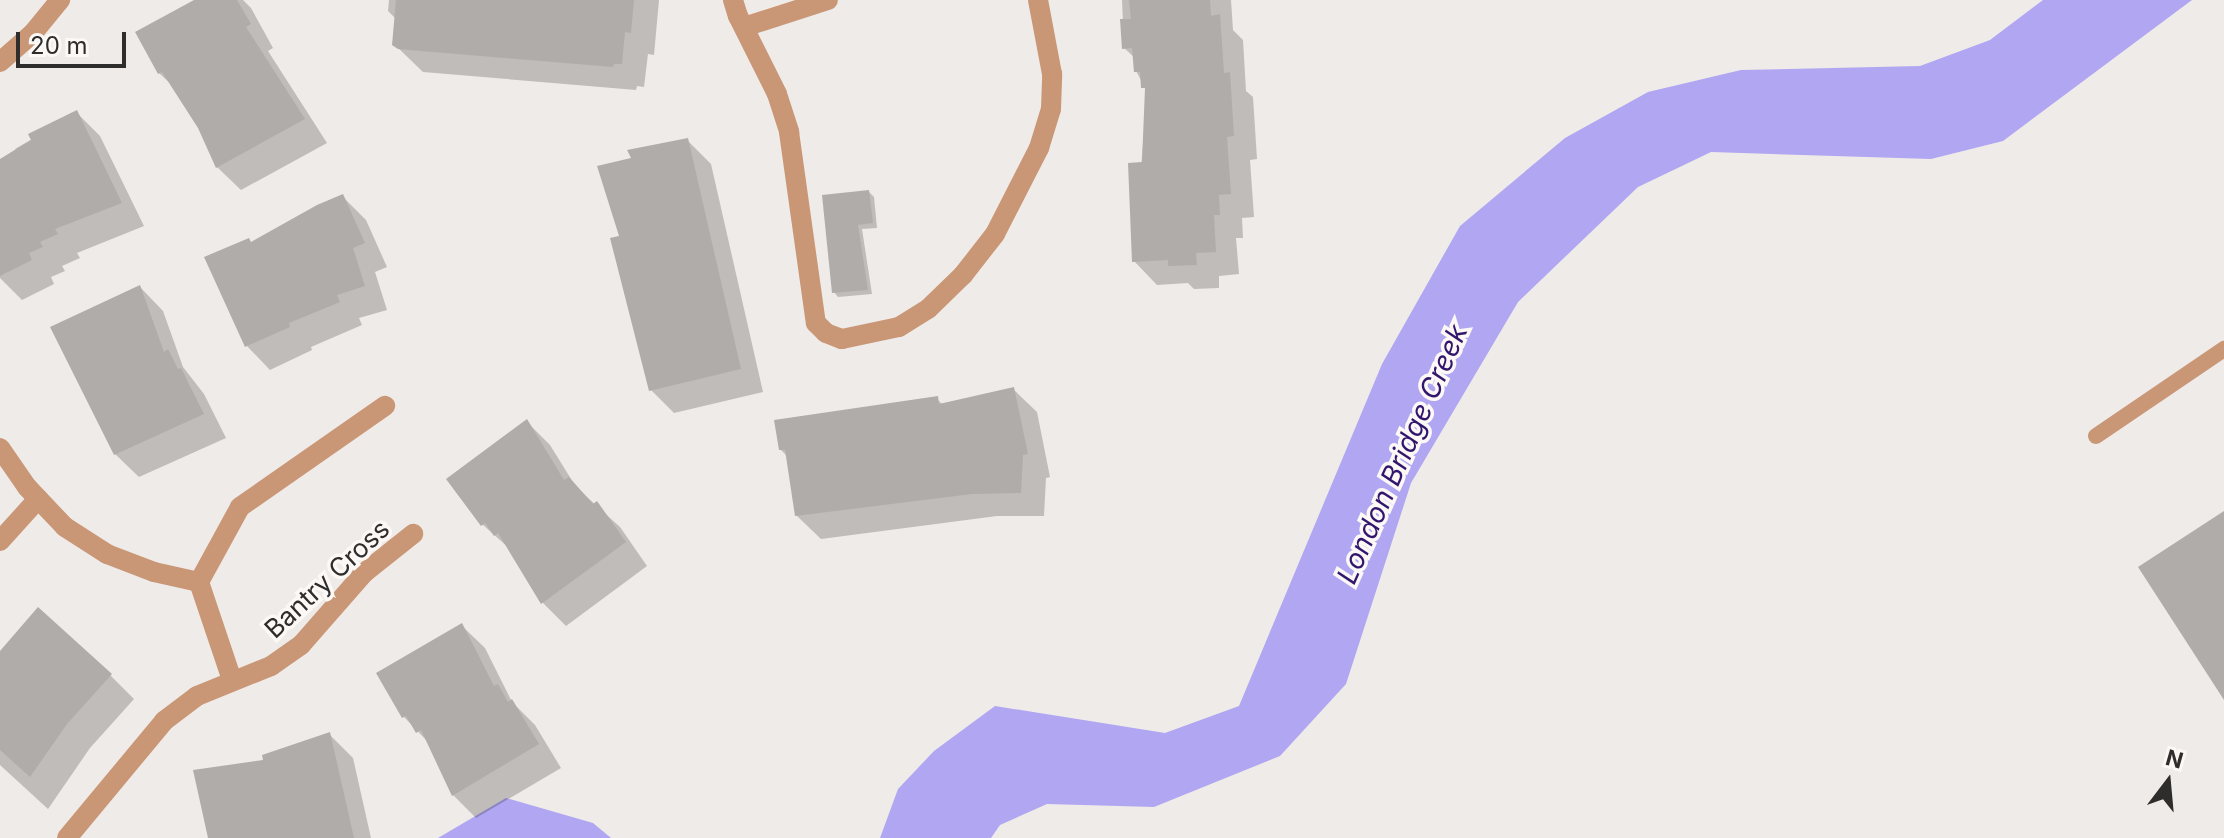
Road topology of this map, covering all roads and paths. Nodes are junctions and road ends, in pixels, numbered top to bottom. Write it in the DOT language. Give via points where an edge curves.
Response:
graph roads {
  1 [pos="60,0"];
  2 [pos="733,0"];
  3 [pos="828,0"];
  4 [pos="1038,0"];
  5 [pos="744,27"];
  6 [pos="0,62"];
  7 [pos="2224,349"];
  8 [pos="385,406"];
  9 [pos="2096,436"];
  10 [pos="0,448"];
  11 [pos="38,499"];
  12 [pos="413,534"];
  13 [pos="0,541"];
  14 [pos="199,582"];
  15 [pos="232,680"];
  16 [pos="67,838"];
  1 -- 6 [label="street"];
  2 -- 5 [label="street"];
  3 -- 5 [label="street"];
  4 -- 5 [label="street" via="1052,74 1051,109 1039,148 995,234 928,309 899,327 842,339 816,323 789,132"];
  7 -- 9 [label="lane"];
  8 -- 14 [label="street" via="240,507"];
  10 -- 11 [label="street"];
  11 -- 13 [label="street"];
  11 -- 14 [label="street" via="65,527 107,554"];
  12 -- 15 [label="street, Bantry Cross" via="364,573 301,645 271,666"];
  14 -- 15 [label="street"];
  15 -- 16 [label="street, Bantry Cross" via="197,696 164,721"];
}
